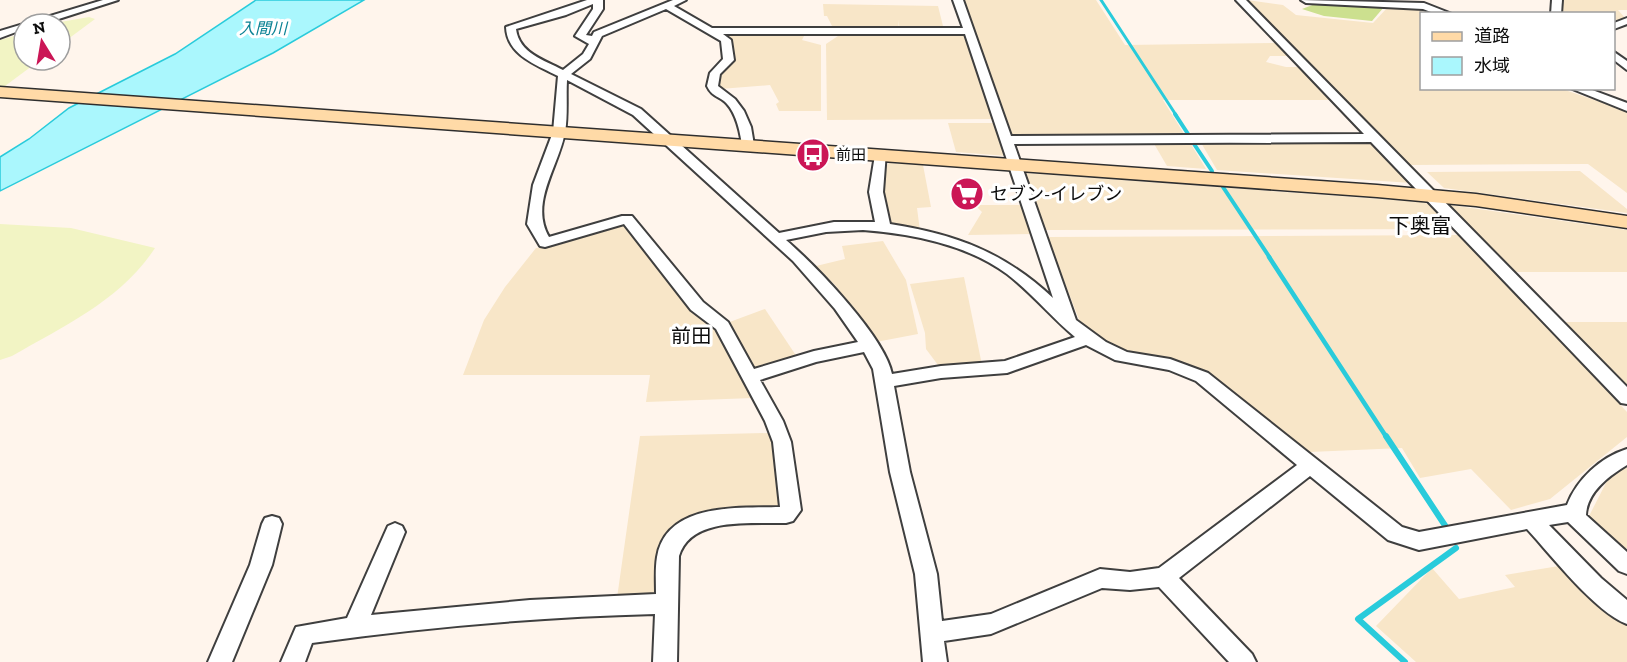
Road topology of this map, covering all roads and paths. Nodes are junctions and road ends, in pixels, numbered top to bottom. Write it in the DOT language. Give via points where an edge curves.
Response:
graph roads {
  1 [pos="113,0"];
  2 [pos="596,0"];
  3 [pos="681,0"];
  4 [pos="958,0"];
  5 [pos="1241,0"];
  6 [pos="1306,0"];
  7 [pos="1380,2"];
  8 [pos="1396,2"];
  9 [pos="669,7"];
  10 [pos="72,12"];
  11 [pos="1442,12"];
  12 [pos="969,31"];
  13 [pos="712,32"];
  14 [pos="596,41"];
  15 [pos="1615,56"];
  16 [pos="1627,67"];
  17 [pos="564,75"];
  18 [pos="1580,90"];
  19 [pos="0,92"];
  20 [pos="1627,107"];
  21 [pos="551,131"];
  22 [pos="1375,138"];
  23 [pos="666,140"];
  24 [pos="1007,140"];
  25 [pos="748,145"];
  26 [pos="882,155"];
  27 [pos="1015,165"];
  28 [pos="1430,195"];
  29 [pos="1627,222"];
  30 [pos="883,227"];
  31 [pos="775,238"];
  32 [pos="1069,323"];
  33 [pos="1088,338"];
  34 [pos="869,345"];
  35 [pos="749,377"];
  36 [pos="885,381"];
  37 [pos="1627,398"];
  38 [pos="1627,456"];
  39 [pos="1311,465"];
  40 [pos="1576,512"];
  41 [pos="1531,520"];
  42 [pos="272,524"];
  43 [pos="395,532"];
  44 [pos="1627,565"];
  45 [pos="1164,577"];
  46 [pos="667,604"];
  47 [pos="1627,614"];
  48 [pos="355,626"];
  49 [pos="934,633"];
  50 [pos="220,662"];
  51 [pos="293,662"];
  52 [pos="665,662"];
  53 [pos="935,662"];
  54 [pos="1244,662"];
  1 -- 10 [label="street"];
  2 -- 14 [label="street" via="598,9 580,36"];
  2 -- 17 [label="street" via="511,27 518,49"];
  3 -- 9 [label="street"];
  4 -- 12 [label="street"];
  5 -- 22 [label="street"];
  6 -- 7 [label="street"];
  7 -- 8 [label="street"];
  8 -- 11 [label="street"];
  9 -- 13 [label="street"];
  9 -- 14 [label="street" via="604,31"];
  12 -- 13 [label="street"];
  12 -- 24 [label="street"];
  13 -- 25 [label="street" via="726,40 729,52 729,60 714,74 712,83 743,119"];
  14 -- 17 [label="street" via="589,56"];
  15 -- 16 [label="street"];
  17 -- 21 [label="street"];
  17 -- 23 [label="street" via="636,112"];
  18 -- 20 [label="street"];
  19 -- 21 [label="street"];
  21 -- 23 [label="street"];
  21 -- 35 [label="street" via="534,224 545,243 627,219 697,306 722,326"];
  22 -- 24 [label="street"];
  22 -- 28 [label="street"];
  23 -- 25 [label="street"];
  23 -- 31 [label="street"];
  24 -- 27 [label="street"];
  25 -- 26 [label="street"];
  26 -- 27 [label="street"];
  26 -- 30 [label="street" via="876,192"];
  27 -- 28 [label="street"];
  27 -- 32 [label="street"];
  28 -- 29 [label="street"];
  28 -- 37 [label="street"];
  30 -- 31 [label="street" via="840,226"];
  30 -- 32 [label="street" via="992,259 1012,271"];
  31 -- 34 [label="street" via="818,278"];
  32 -- 33 [label="street"];
  33 -- 36 [label="street" via="1007,367"];
  33 -- 39 [label="street" via="1115,354 1180,366 1202,378"];
  34 -- 35 [label="street"];
  34 -- 36 [label="street"];
  35 -- 46 [label="street" via="782,442 791,510 786,515 708,521 680,533 668,556"];
  36 -- 49 [label="street" via="900,472 926,574"];
  38 -- 40 [label="street" via="1606,466 1590,483"];
  39 -- 41 [label="street" via="1395,534 1419,541"];
  39 -- 45 [label="street"];
  40 -- 41 [label="street"];
  40 -- 44 [label="street" via="1576,518"];
  41 -- 47 [label="street" via="1593,585"];
  42 -- 50 [label="street" via="261,565"];
  43 -- 48 [label="street"];
  45 -- 49 [label="street" via="1130,581 1100,578 991,624"];
  45 -- 54 [label="street"];
  46 -- 48 [label="street" via="584,605"];
  46 -- 52 [label="street"];
  48 -- 51 [label="street" via="304,634"];
  49 -- 53 [label="street"];
}
